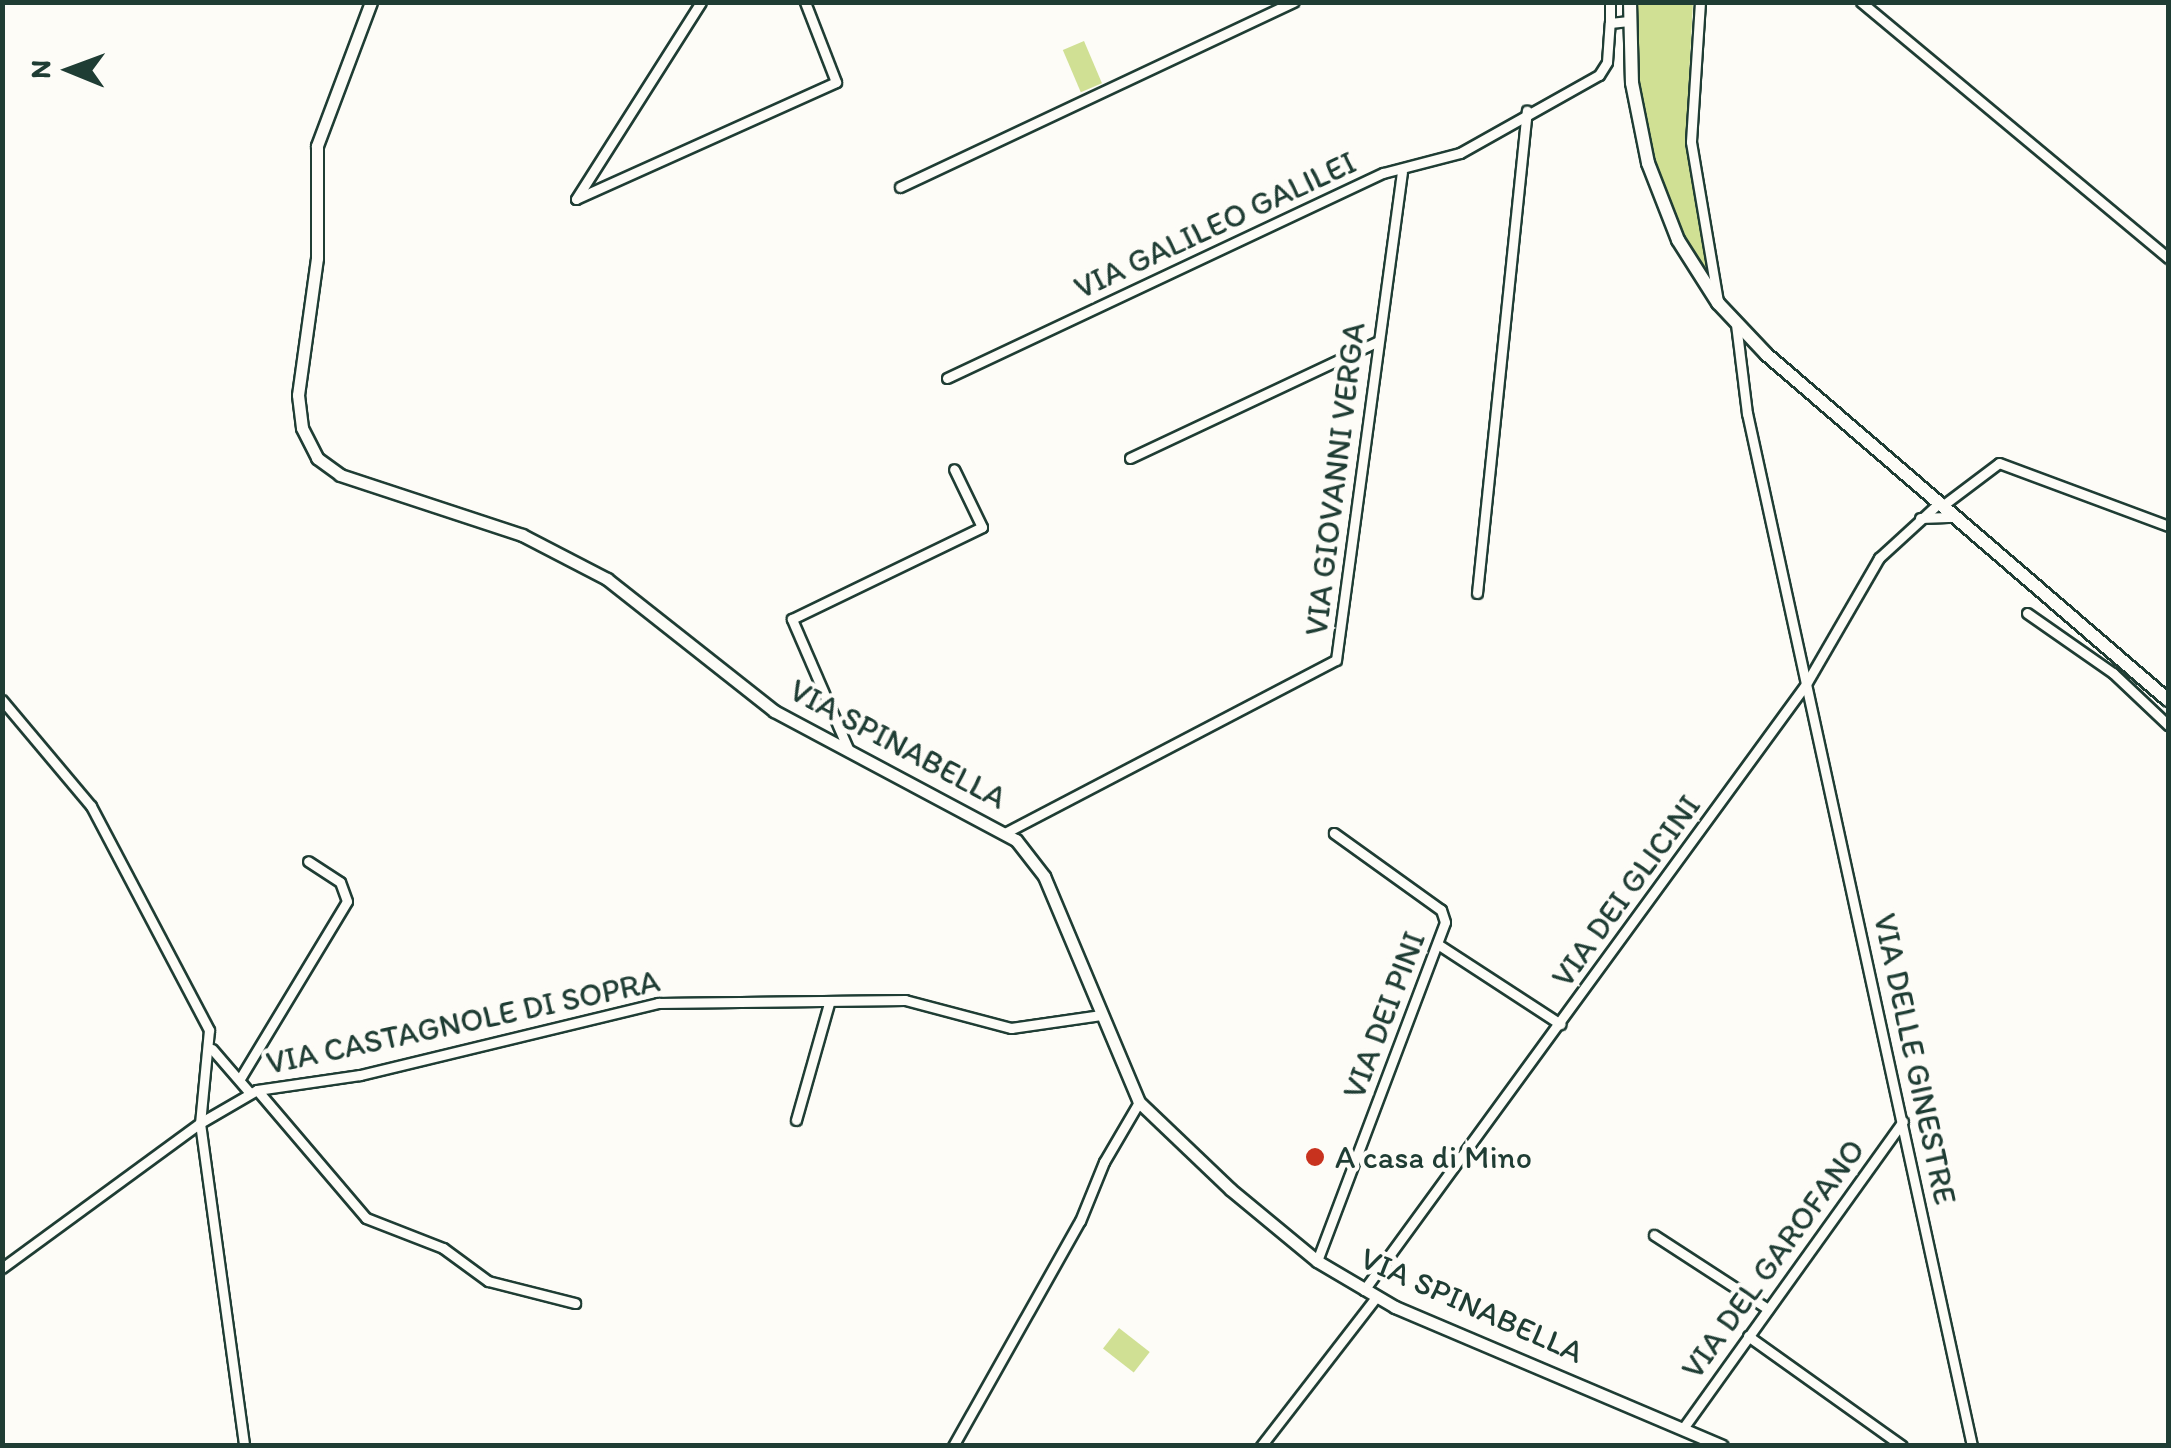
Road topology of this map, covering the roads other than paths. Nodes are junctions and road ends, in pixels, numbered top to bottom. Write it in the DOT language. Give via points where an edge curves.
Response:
graph roads {
  1 [pos="371,2"];
  2 [pos="700,2"];
  3 [pos="805,2"];
  4 [pos="1294,2"];
  5 [pos="1610,2"];
  6 [pos="1630,2"];
  7 [pos="1700,2"];
  8 [pos="1861,2"];
  9 [pos="1628,21"];
  10 [pos="1610,23"];
  11 [pos="1528,112"];
  12 [pos="1402,172"];
  13 [pos="900,187"];
  14 [pos="2168,258"];
  15 [pos="1718,303"];
  16 [pos="1736,324"];
  17 [pos="1377,342"];
  18 [pos="948,378"];
  19 [pos="1130,458"];
  20 [pos="954,469"];
  21 [pos="1940,504"];
  22 [pos="1955,517"];
  23 [pos="1920,518"];
  24 [pos="2168,526"];
  25 [pos="1477,593"];
  26 [pos="2027,613"];
  27 [pos="2126,663"];
  28 [pos="2113,673"];
  29 [pos="1806,684"];
  30 [pos="2,700"];
  31 [pos="2168,700"];
  32 [pos="2168,724"];
  33 [pos="849,751"];
  34 [pos="1334,832"];
  35 [pos="1006,834"];
  36 [pos="308,861"];
  37 [pos="1439,945"];
  38 [pos="830,1003"];
  39 [pos="1101,1015"];
  40 [pos="1560,1024"];
  41 [pos="212,1048"];
  42 [pos="241,1077"];
  43 [pos="254,1091"];
  44 [pos="1139,1102"];
  45 [pos="796,1120"];
  46 [pos="1903,1120"];
  47 [pos="200,1123"];
  48 [pos="1654,1236"];
  49 [pos="1317,1261"];
  50 [pos="2,1268"];
  51 [pos="1370,1293"];
  52 [pos="575,1303"];
  53 [pos="1768,1308"];
  54 [pos="1748,1336"];
  55 [pos="1684,1426"];
  56 [pos="244,1446"];
  57 [pos="954,1446"];
  58 [pos="1261,1446"];
  59 [pos="1722,1446"];
  60 [pos="1902,1446"];
  61 [pos="1972,1446"];
  1 -- 33 [label="street, VIA SPINABELLA" via="318,140 317,258 298,396 312,450 340,475 512,531 607,579 756,698"];
  2 -- 3 [label="street" via="576,191 577,200 836,82"];
  4 -- 13 [label="street"];
  5 -- 10 [label="street"];
  6 -- 9 [label="main road"];
  7 -- 15 [label="street" via="1691,142"];
  8 -- 14 [label="street"];
  9 -- 10 [label="street"];
  9 -- 15 [label="main road" via="1636,108 1658,192 1683,250"];
  10 -- 11 [label="street, VIA GALILEO GALILEI" via="1603,71"];
  11 -- 12 [label="street, VIA GALILEO GALILEI" via="1456,155"];
  11 -- 25 [label="street"];
  12 -- 17 [label="street, VIA GIOVANNI VERGA"];
  12 -- 18 [label="street, VIA GALILEO GALILEI" via="1383,173"];
  15 -- 16 [label="main road"];
  16 -- 21 [label="main road"];
  16 -- 29 [label="street, VIA DELLE GINESTRE" via="1737,362"];
  17 -- 19 [label="street"];
  17 -- 35 [label="street, VIA GIOVANNI VERGA" via="1336,660"];
  20 -- 33 [label="street" via="982,528 792,620"];
  21 -- 22 [label="main road"];
  21 -- 23 [label="street, VIA DEI GLICINI"];
  21 -- 24 [label="street, VIA DEI GLICINI" via="1999,462"];
  22 -- 23 [label="street"];
  22 -- 27 [label="main road"];
  23 -- 29 [label="street, VIA DEI GLICINI" via="1878,558"];
  26 -- 28 [label="street"];
  27 -- 28 [label="street"];
  27 -- 31 [label="main road"];
  28 -- 32 [label="street"];
  29 -- 40 [label="street, VIA DEI GLICINI"];
  29 -- 46 [label="street, VIA DELLE GINESTRE"];
  30 -- 41 [label="street" via="68,773 102,823 194,994"];
  33 -- 35 [label="street, VIA SPINABELLA"];
  34 -- 37 [label="street, VIA DEI PINI" via="1442,910"];
  35 -- 39 [label="street, VIA SPINABELLA" via="1037,862"];
  36 -- 42 [label="street" via="340,882 347,901"];
  37 -- 40 [label="street"];
  37 -- 49 [label="street, VIA DEI PINI"];
  38 -- 39 [label="street, VIA CASTAGNOLE DI SOPRA" via="917,1001 1011,1028"];
  38 -- 43 [label="street, VIA CASTAGNOLE DI SOPRA" via="630,1006 360,1075"];
  38 -- 45 [label="street"];
  39 -- 44 [label="street, VIA SPINABELLA"];
  40 -- 51 [label="street, VIA DEI GLICINI"];
  41 -- 42 [label="street"];
  41 -- 47 [label="street"];
  42 -- 43 [label="street"];
  43 -- 47 [label="street"];
  43 -- 52 [label="street" via="366,1218 442,1248 488,1281"];
  44 -- 49 [label="street, VIA SPINABELLA"];
  44 -- 57 [label="street"];
  46 -- 53 [label="street, VIA DEL GAROFANO"];
  46 -- 61 [label="street, VIA DELLE GINESTRE"];
  47 -- 50 [label="street"];
  47 -- 56 [label="street"];
  48 -- 53 [label="street"];
  49 -- 51 [label="street, VIA SPINABELLA"];
  51 -- 55 [label="street, VIA SPINABELLA"];
  51 -- 58 [label="street, VIA DEI GLICINI"];
  53 -- 54 [label="street, VIA DEL GAROFANO"];
  54 -- 55 [label="street, VIA DEL GAROFANO"];
  54 -- 60 [label="street"];
  55 -- 59 [label="street, VIA SPINABELLA"];
}
